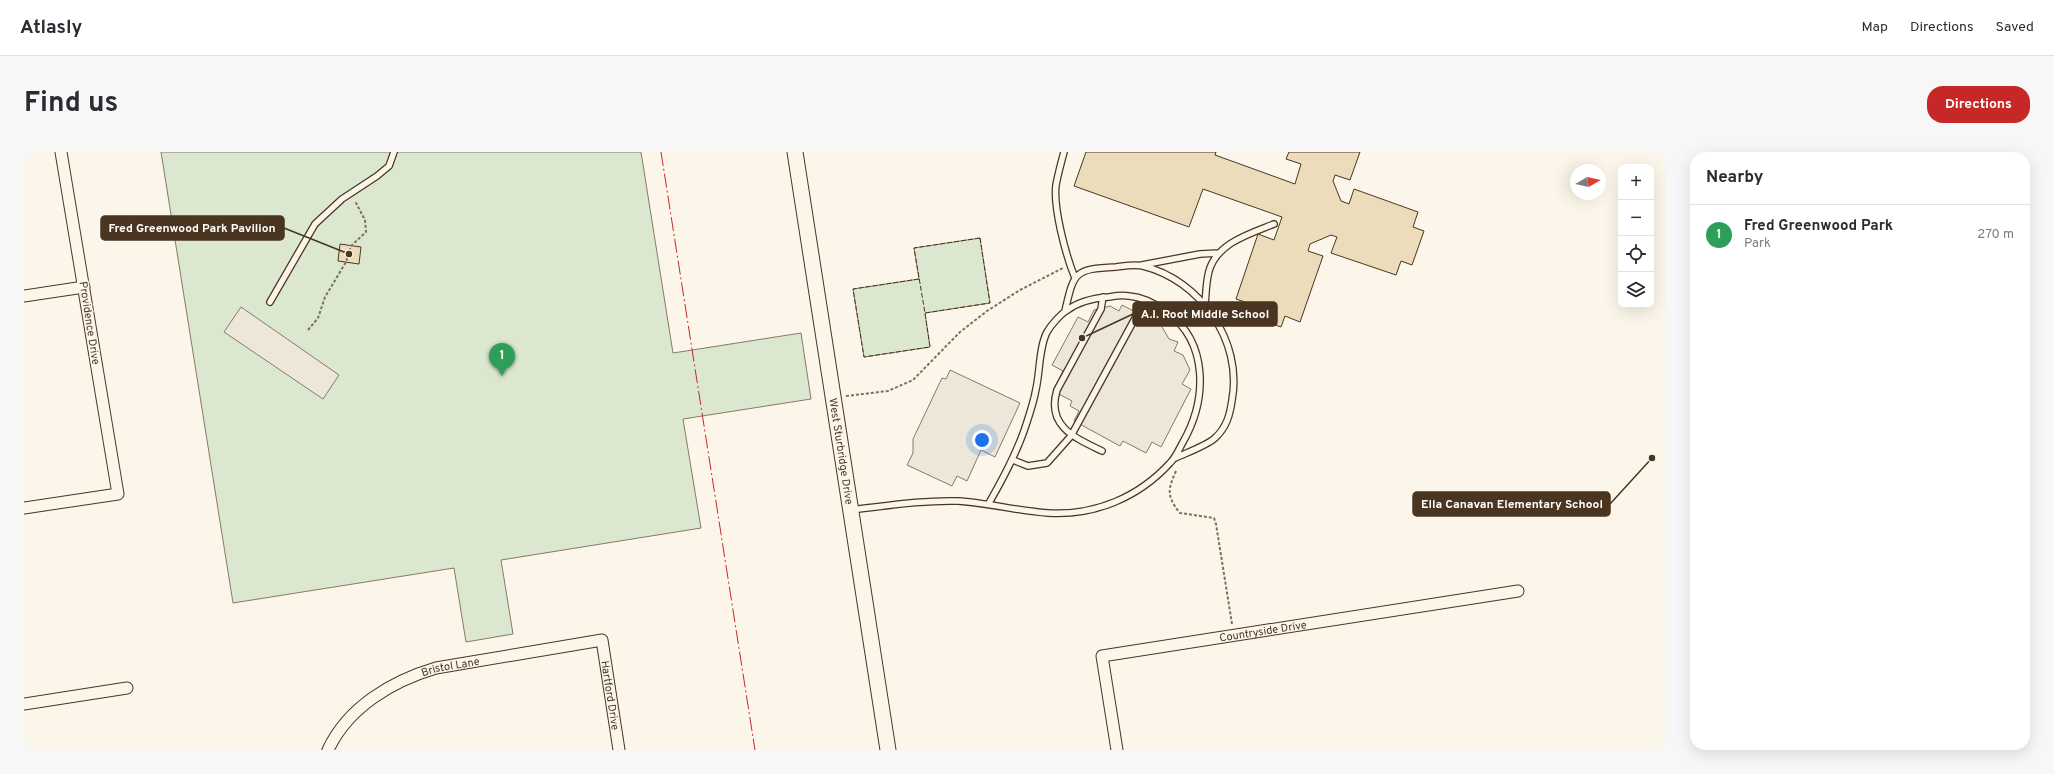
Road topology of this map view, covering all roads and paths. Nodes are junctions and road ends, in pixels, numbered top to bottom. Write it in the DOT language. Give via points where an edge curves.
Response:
graph roads {
  1 [pos="61,152"];
  2 [pos="394,152"];
  3 [pos="795,152"];
  4 [pos="1064,152"];
  5 [pos="350,194"];
  6 [pos="1274,224"];
  7 [pos="1219,253"];
  8 [pos="1069,264"];
  9 [pos="1142,265"];
  10 [pos="1075,278"];
  11 [pos="84,287"];
  12 [pos="24,296"];
  13 [pos="1103,297"];
  14 [pos="1145,300"];
  15 [pos="270,302"];
  16 [pos="1205,305"];
  17 [pos="1065,312"];
  18 [pos="308,330"];
  19 [pos="833,398"];
  20 [pos="1071,436"];
  21 [pos="1102,451"];
  22 [pos="1176,458"];
  23 [pos="1013,460"];
  24 [pos="989,503"];
  25 [pos="24,508"];
  26 [pos="851,510"];
  27 [pos="1518,591"];
  28 [pos="1233,636"];
  29 [pos="602,640"];
  30 [pos="127,688"];
  31 [pos="24,704"];
  32 [pos="328,750"];
  33 [pos="619,750"];
  34 [pos="888,750"];
  35 [pos="1117,750"];
  1 -- 11 [label="street, Providence Drive"];
  2 -- 5 [label="lane" via="389,166"];
  3 -- 19 [label="street, West Sturbridge Drive"];
  4 -- 8 [label="lane" via="1056,186 1058,216"];
  5 -- 15 [label="lane" via="327,211 315,224"];
  5 -- 18 [label="path" via="363,214 366,232 351,246 346,262 325,297 318,318"];
  6 -- 7 [label="lane" via="1236,240"];
  7 -- 9 [label="lane"];
  7 -- 16 [label="lane" via="1209,271"];
  8 -- 10 [label="lane"];
  8 -- 19 [label="path" via="987,311 960,332 913,380 888,391"];
  9 -- 10 [label="lane" via="1094,268 1080,273"];
  9 -- 16 [label="lane" via="1170,276"];
  10 -- 17 [label="lane"];
  11 -- 12 [label="street"];
  11 -- 25 [label="street, Providence Drive" via="118,494"];
  13 -- 14 [label="lane" via="1129,295"];
  13 -- 17 [label="lane" via="1080,302"];
  13 -- 20 [label="lane" via="1101,309 1057,390 1053,403 1057,417"];
  14 -- 20 [label="lane"];
  14 -- 22 [label="lane" via="1155,303 1174,317 1191,338 1202,374 1200,398 1193,425"];
  16 -- 22 [label="lane" via="1219,324 1232,357 1234,390 1228,421 1215,438"];
  17 -- 23 [label="lane" via="1047,332 1036,389"];
  19 -- 26 [label="street, West Sturbridge Drive"];
  20 -- 21 [label="lane"];
  20 -- 23 [label="lane" via="1047,463 1028,466"];
  22 -- 24 [label="lane" via="1156,478 1134,493 1085,512 1049,513"];
  22 -- 28 [label="path" via="1169,492 1173,504 1180,513 1214,518 1216,524"];
  23 -- 24 [label="lane"];
  24 -- 26 [label="lane" via="920,502"];
  26 -- 34 [label="street, West Sturbridge Drive"];
  27 -- 28 [label="street, Countryside Drive"];
  28 -- 35 [label="street, Countryside Drive" via="1102,656"];
  29 -- 32 [label="street, Bristol Lane" via="414,674 381,692 357,711"];
  29 -- 33 [label="street, Hartford Drive"];
  30 -- 31 [label="street"];
}
